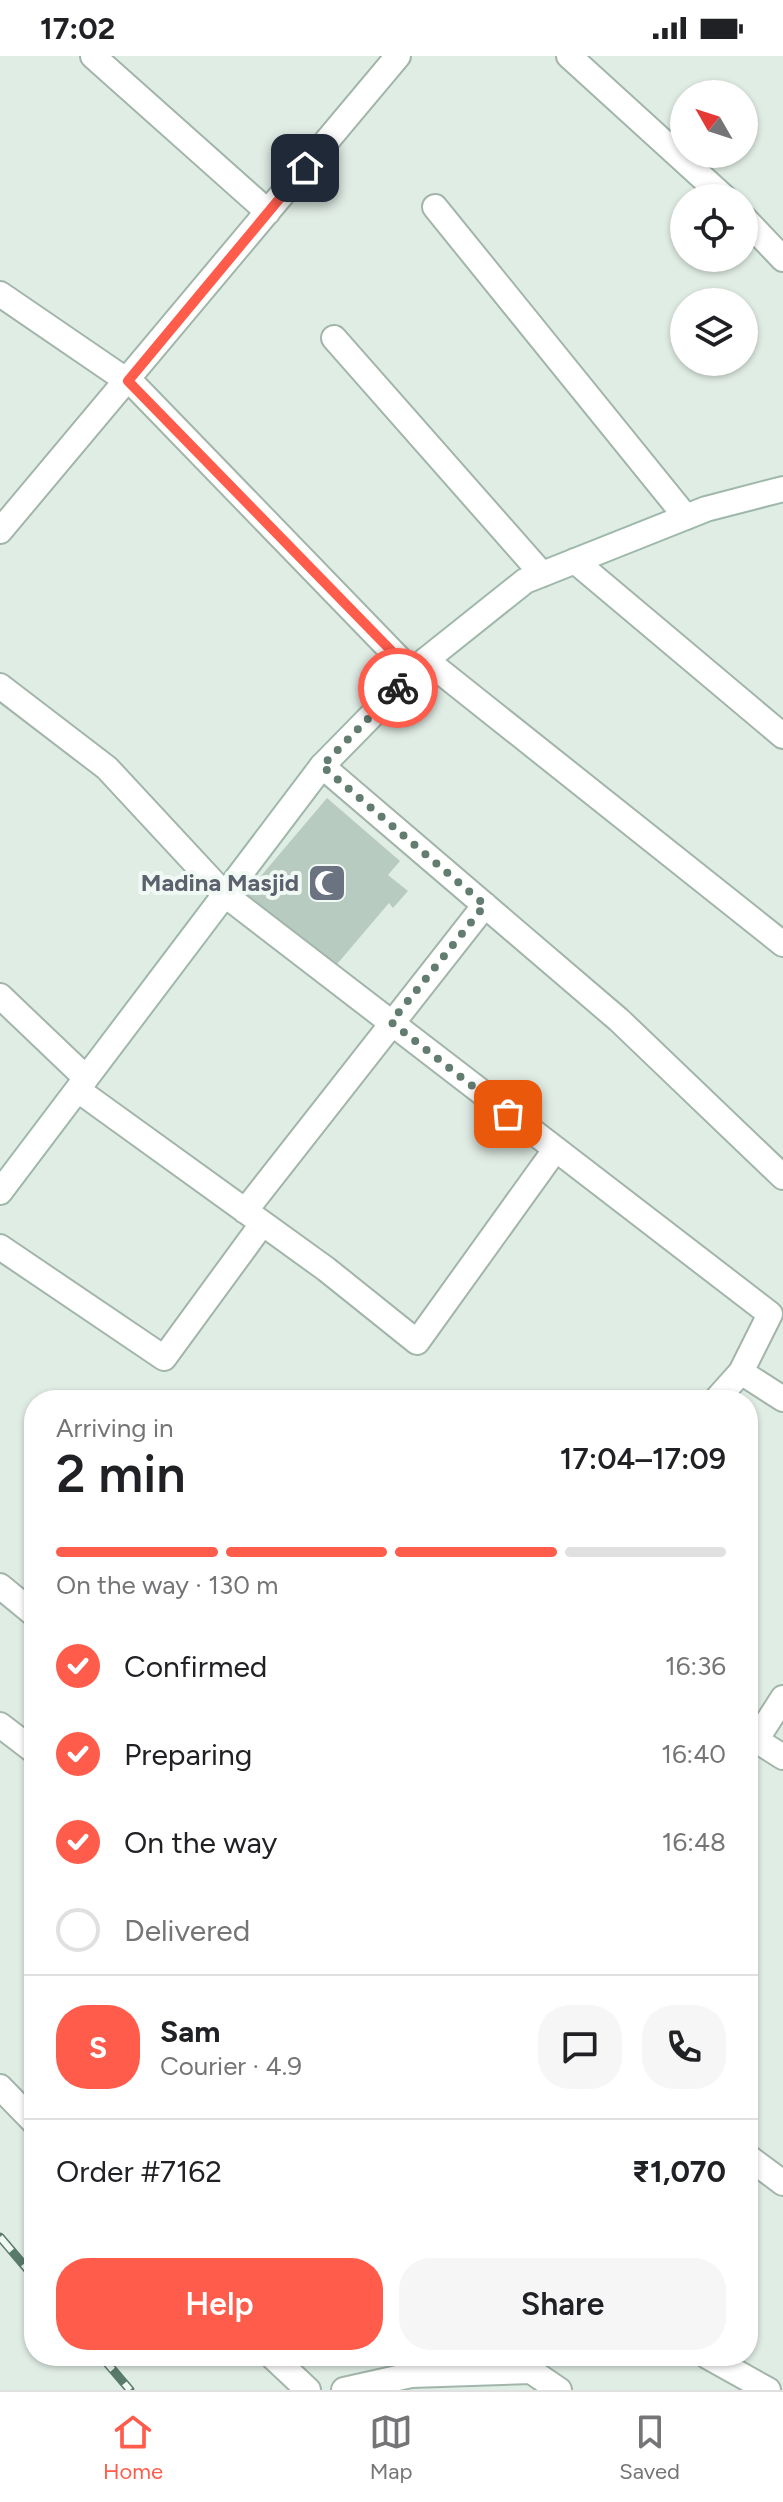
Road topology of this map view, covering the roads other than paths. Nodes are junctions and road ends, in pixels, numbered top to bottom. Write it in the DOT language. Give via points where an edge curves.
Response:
graph roads {
  1 [pos="93,56"];
  2 [pos="398,56"];
  3 [pos="569,56"];
  4 [pos="710,184"];
  5 [pos="435,207"];
  6 [pos="268,212"];
  7 [pos="758,233"];
  8 [pos="783,259"];
  9 [pos="0,294"];
  10 [pos="334,338"];
  11 [pos="128,381"];
  12 [pos="783,489"];
  13 [pos="686,517"];
  14 [pos="0,531"];
  15 [pos="575,561"];
  16 [pos="542,574"];
  17 [pos="420,666"];
  18 [pos="0,686"];
  19 [pos="783,736"];
  20 [pos="322,766"];
  21 [pos="224,894"];
  22 [pos="485,905"];
  23 [pos="783,944"];
  24 [pos="0,996"];
  25 [pos="391,1022"];
  26 [pos="82,1084"];
  27 [pos="555,1150"];
  28 [pos="783,1177"];
  29 [pos="0,1192"];
  30 [pos="254,1217"];
  31 [pos="0,1247"];
  32 [pos="776,1306"];
  33 [pos="741,1372"];
  34 [pos="725,1390"];
  35 [pos="783,1399"];
  36 [pos="0,1586"];
  37 [pos="24,1606"];
  38 [pos="783,1698"];
  39 [pos="0,1725"];
  40 [pos="758,1737"];
  41 [pos="758,1741"];
  42 [pos="24,1743"];
  43 [pos="783,1757"];
  44 [pos="0,2087"];
  45 [pos="24,2112"];
  46 [pos="758,2164"];
  47 [pos="783,2183"];
  48 [pos="283,2366"];
  49 [pos="725,2366"];
  50 [pos="308,2390"];
  51 [pos="344,2390"];
  52 [pos="559,2390"];
  53 [pos="768,2390"];
  1 -- 6 [label="street"];
  2 -- 6 [label="street"];
  3 -- 4 [label="street"];
  5 -- 13 [label="street"];
  6 -- 11 [label="street"];
  7 -- 8 [label="street"];
  9 -- 11 [label="street"];
  10 -- 16 [label="street"];
  11 -- 14 [label="street"];
  11 -- 17 [label="street"];
  12 -- 13 [label="street"];
  13 -- 15 [label="street"];
  15 -- 16 [label="street"];
  15 -- 19 [label="street"];
  16 -- 17 [label="street" via="525,581"];
  17 -- 20 [label="street"];
  17 -- 23 [label="street"];
  18 -- 21 [label="street" via="107,768"];
  20 -- 21 [label="street"];
  20 -- 22 [label="street"];
  21 -- 25 [label="street"];
  21 -- 26 [label="street"];
  22 -- 25 [label="street"];
  22 -- 28 [label="street" via="619,1020"];
  24 -- 26 [label="street"];
  25 -- 27 [label="street"];
  25 -- 30 [label="street"];
  26 -- 29 [label="street"];
  26 -- 30 [label="street"];
  27 -- 30 [label="street" via="417,1342"];
  27 -- 32 [label="street"];
  30 -- 31 [label="street" via="164,1358"];
  32 -- 33 [label="street"];
  33 -- 34 [label="street"];
  33 -- 35 [label="street"];
  36 -- 37 [label="street"];
  38 -- 40 [label="street"];
  39 -- 42 [label="street"];
  41 -- 43 [label="street"];
  44 -- 45 [label="street"];
  46 -- 47 [label="street"];
  48 -- 50 [label="street"];
  49 -- 53 [label="street"];
  51 -- 52 [label="street" via="411,2375 531,2371"];
}
